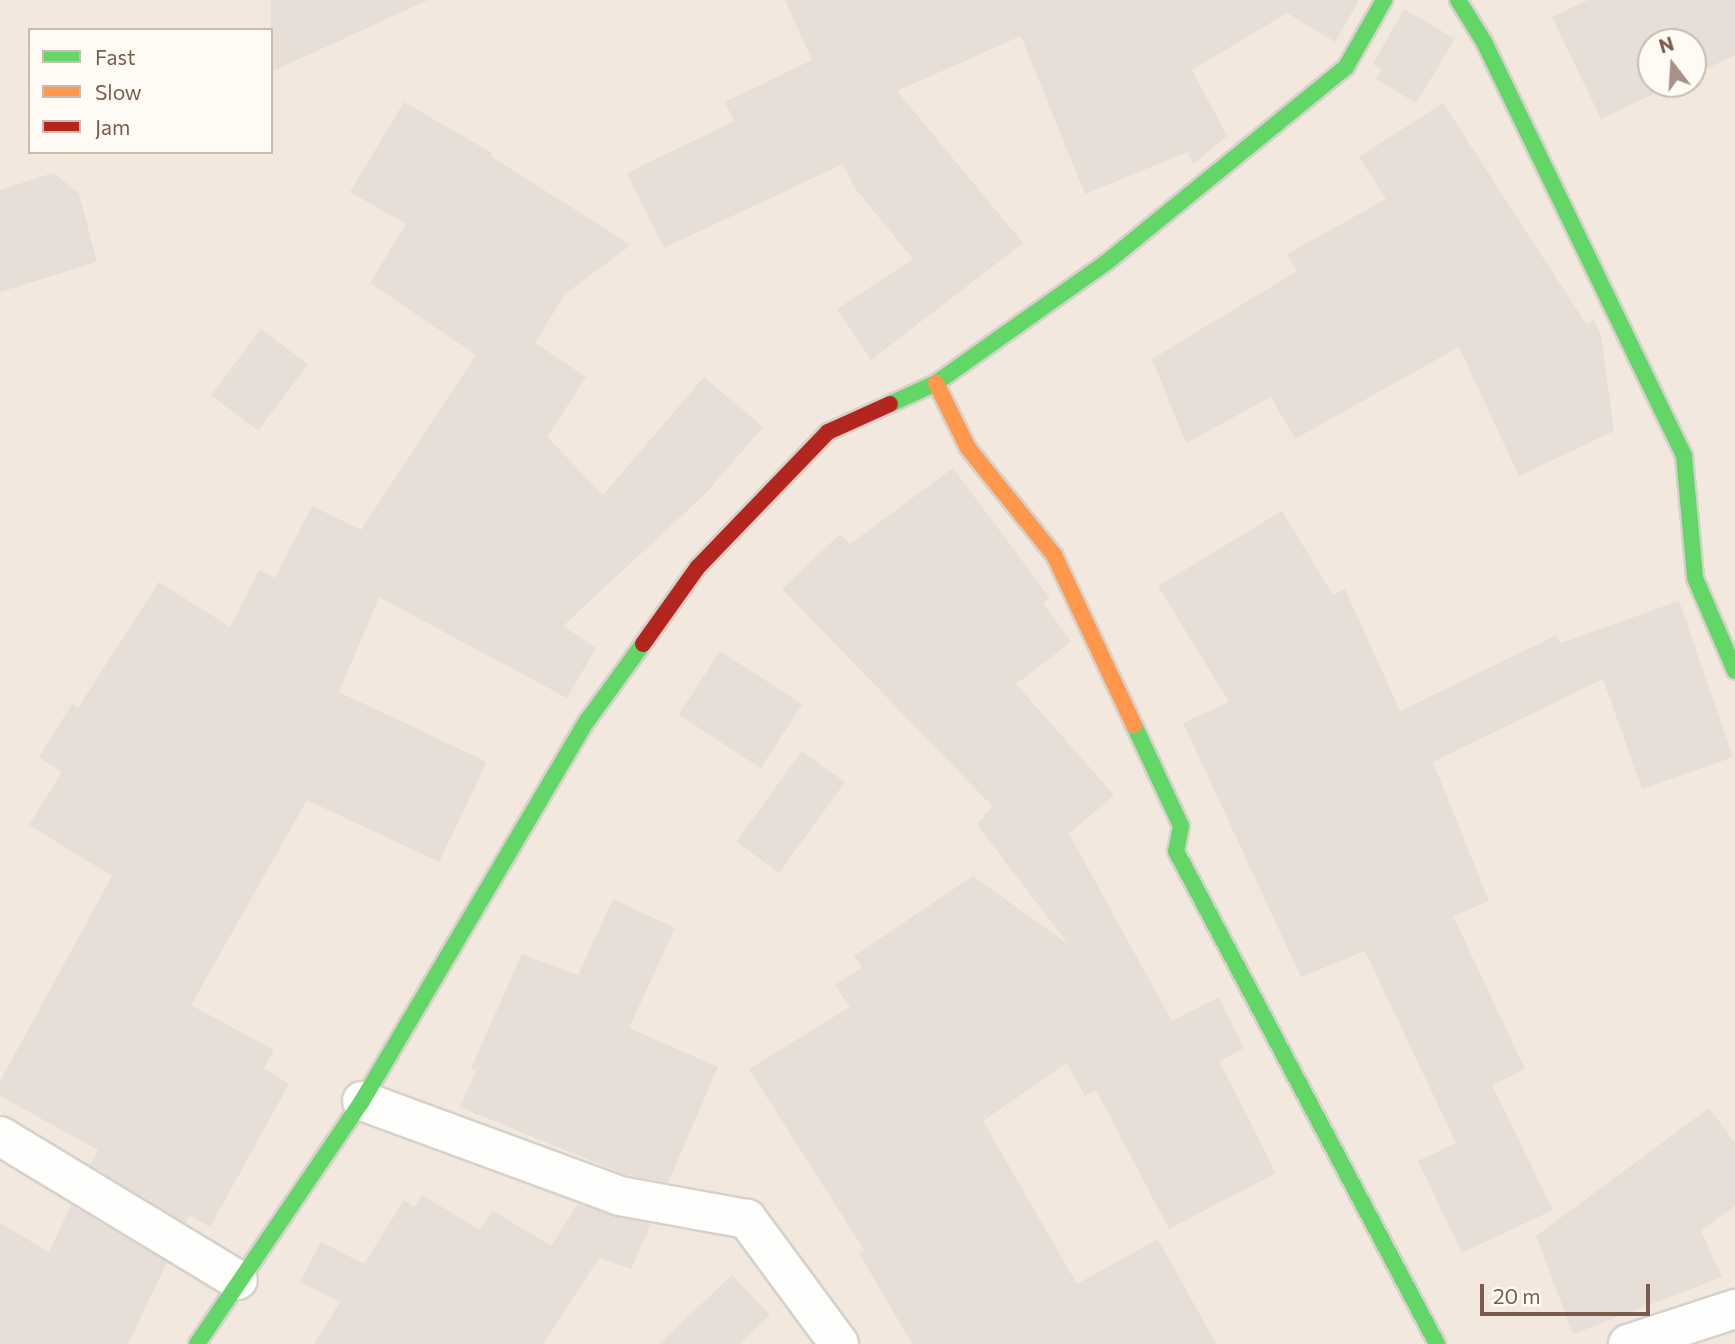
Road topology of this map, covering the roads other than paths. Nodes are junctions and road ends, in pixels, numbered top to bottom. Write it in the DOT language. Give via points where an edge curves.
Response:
graph roads {
  1 [pos="1384,0"];
  2 [pos="1458,0"];
  3 [pos="936,383"];
  4 [pos="1735,671"];
  5 [pos="362,1101"];
  6 [pos="0,1136"];
  7 [pos="238,1280"];
  8 [pos="1735,1309"];
  9 [pos="197,1344"];
  10 [pos="839,1344"];
  11 [pos="1437,1344"];
  12 [pos="1628,1344"];
  1 -- 3 [label="street" via="1346,67 1107,262"];
  2 -- 4 [label="street" via="1485,42 1684,456 1695,578"];
  3 -- 5 [label="street" via="828,432 698,567 587,722"];
  3 -- 11 [label="street" via="968,448 1054,555 1181,826 1176,851"];
  5 -- 7 [label="street"];
  5 -- 10 [label="street" via="620,1196 747,1219"];
  6 -- 7 [label="street"];
  7 -- 9 [label="street"];
  8 -- 12 [label="street"];
}
